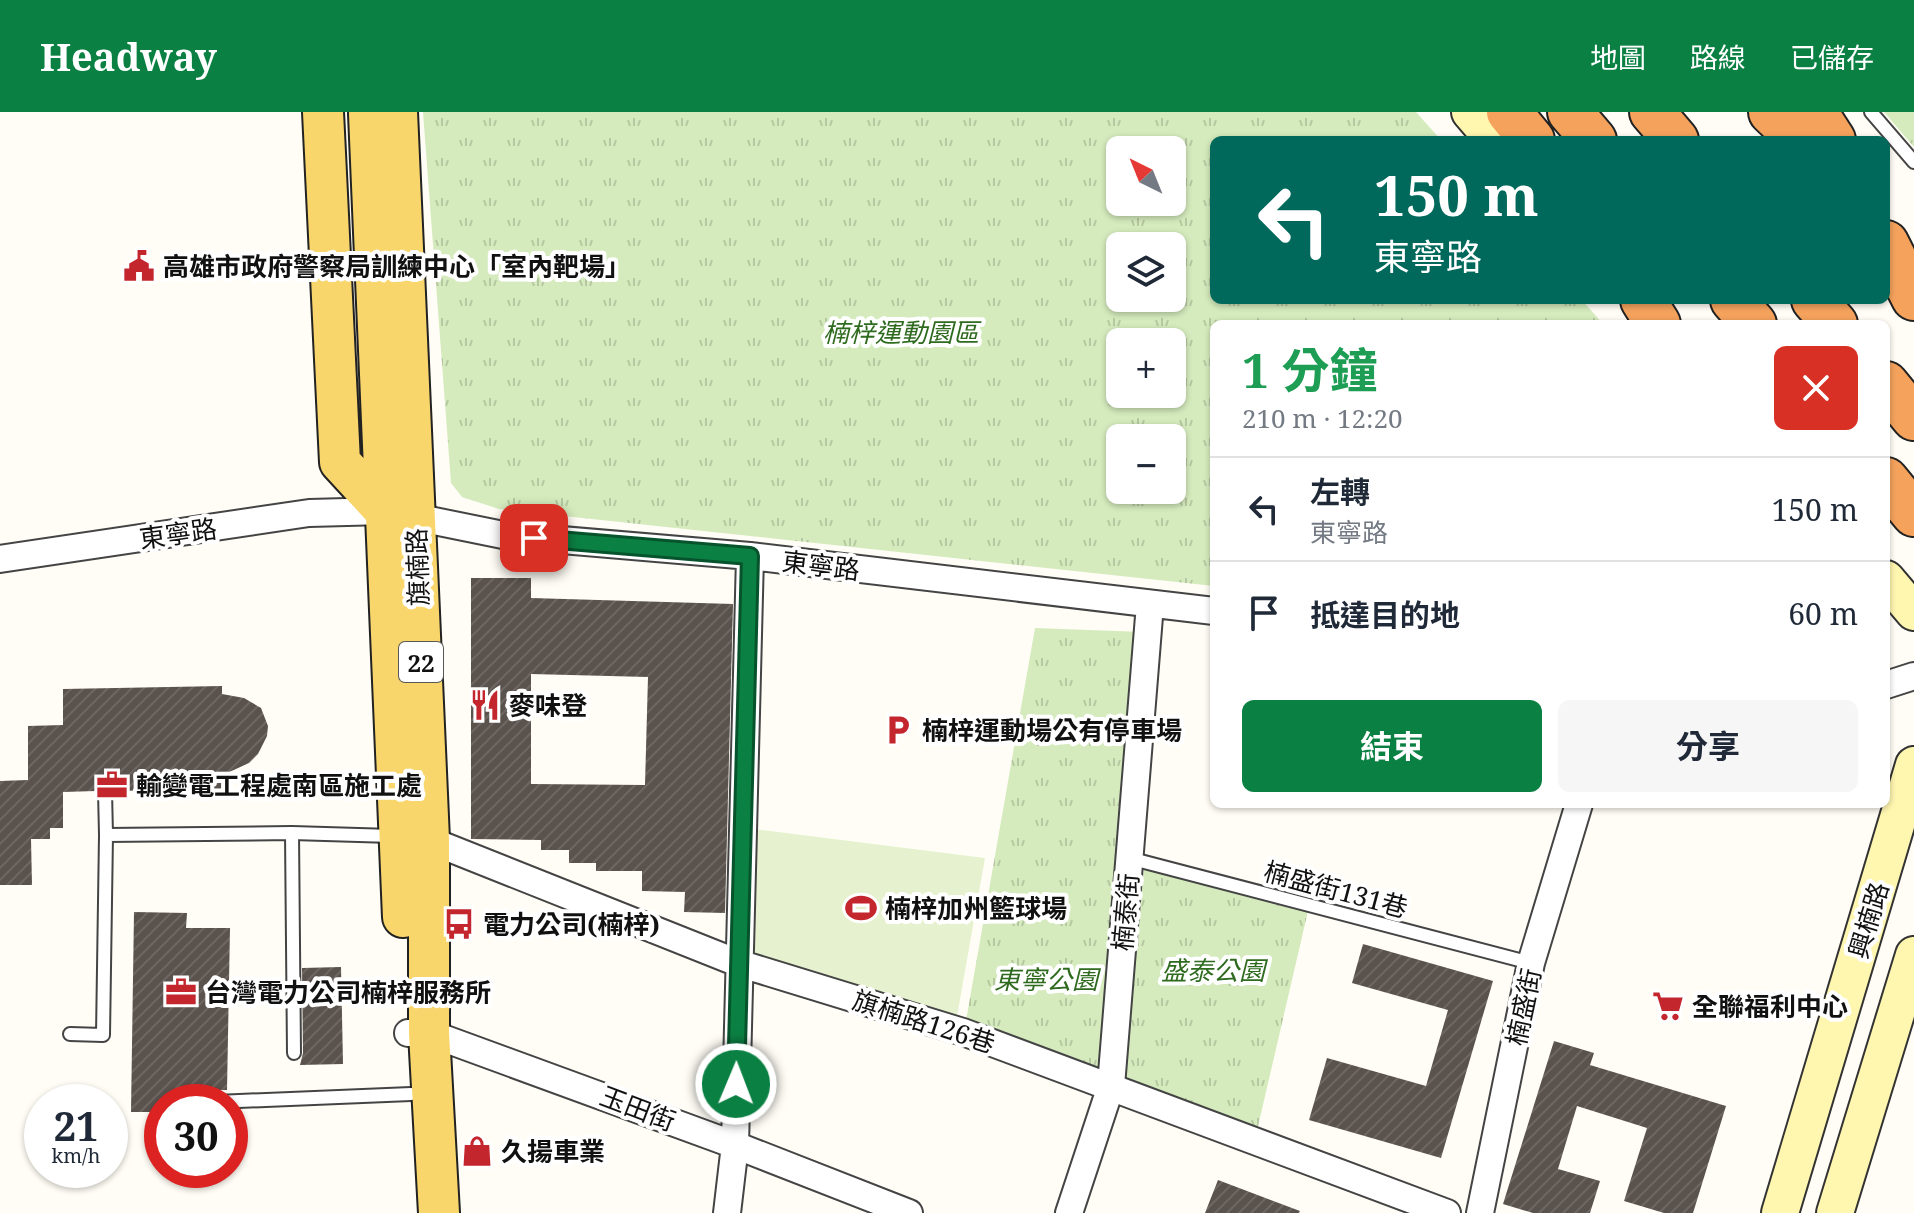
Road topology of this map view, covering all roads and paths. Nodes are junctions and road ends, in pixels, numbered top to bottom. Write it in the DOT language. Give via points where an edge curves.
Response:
graph roads {
  1 [pos="323,112"];
  2 [pos="369,112"];
  3 [pos="397,112"];
  4 [pos="1470,112"];
  5 [pos="1509,112"];
  6 [pos="1570,112"];
  7 [pos="1652,112"];
  8 [pos="1871,112"];
  9 [pos="1491,136"];
  10 [pos="1529,136"];
  11 [pos="1591,136"];
  12 [pos="1673,136"];
  13 [pos="1914,162"];
  14 [pos="1890,235"];
  15 [pos="1890,251"];
  16 [pos="1914,260"];
  17 [pos="1914,298"];
  18 [pos="1639,304"];
  19 [pos="1736,304"];
  20 [pos="1818,304"];
  21 [pos="1653,320"];
  22 [pos="1750,320"];
  23 [pos="1832,320"];
  24 [pos="1890,389"];
  25 [pos="1914,418"];
  26 [pos="1890,485"];
  27 [pos="1914,514"];
  28 [pos="400,515"];
  29 [pos="750,556"];
  30 [pos="0,559"];
  31 [pos="1890,584"];
  32 [pos="1150,604"];
  33 [pos="1210,611"];
  34 [pos="1914,612"];
  35 [pos="1914,676"];
  36 [pos="1890,684"];
  37 [pos="1914,765"];
  38 [pos="105,791"];
  39 [pos="1578,808"];
  40 [pos="292,833"];
  41 [pos="106,835"];
  42 [pos="414,838"];
  43 [pos="1129,858"];
  44 [pos="1914,955"];
  45 [pos="738,963"];
  46 [pos="1531,963"];
  47 [pos="419,1033"];
  48 [pos="70,1034"];
  49 [pos="294,1053"];
  50 [pos="1111,1086"];
  51 [pos="411,1094"];
  52 [pos="248,1101"];
  53 [pos="735,1145"];
  54 [pos="430,1211"];
  55 [pos="727,1213"];
  56 [pos="909,1213"];
  57 [pos="1069,1213"];
  58 [pos="1447,1213"];
  59 [pos="1480,1213"];
  60 [pos="1780,1213"];
  61 [pos="1835,1213"];
  1 -- 28 [label="main road, 旗楠路" via="340,462"];
  2 -- 28 [label="main road, 旗楠路 / 22"];
  3 -- 28 [label="main road, 旗楠路 / 22"];
  4 -- 9 [label="street"];
  5 -- 10 [label="highway"];
  6 -- 11 [label="highway"];
  7 -- 12 [label="highway"];
  8 -- 13 [label="lane"];
  14 -- 16 [label="street"];
  15 -- 17 [label="highway"];
  18 -- 21 [label="street"];
  19 -- 22 [label="highway"];
  20 -- 23 [label="highway"];
  24 -- 25 [label="highway"];
  26 -- 27 [label="highway"];
  28 -- 29 [label="street, 東寧路" via="503,535"];
  28 -- 30 [label="street, 東寧路" via="309,513"];
  28 -- 42 [label="main road, 旗楠路 / 22"];
  29 -- 32 [label="street, 東寧路"];
  29 -- 45 [label="street"];
  31 -- 34 [label="street"];
  32 -- 33 [label="street, 東寧路"];
  32 -- 43 [label="street, 楠泰街"];
  35 -- 36 [label="street"];
  37 -- 60 [label="street, 興楠路"];
  38 -- 41 [label="lane"];
  39 -- 46 [label="street, 楠盛街"];
  40 -- 41 [label="lane"];
  40 -- 42 [label="lane"];
  40 -- 49 [label="lane"];
  41 -- 48 [label="lane" via="103,1035"];
  42 -- 45 [label="street, 旗楠路126巷"];
  42 -- 47 [label="main road, 旗楠路 / 22"];
  43 -- 46 [label="lane, 楠盛街131巷"];
  43 -- 50 [label="street, 楠泰街"];
  44 -- 61 [label="street, 興楠路"];
  45 -- 50 [label="street, 旗楠路126巷" via="963,1032"];
  45 -- 53 [label="street"];
  46 -- 59 [label="street, 楠盛街"];
  47 -- 51 [label="main road, 旗楠路 / 22"];
  47 -- 53 [label="street, 玉田街"];
  47 -- 54 [label="main road, 旗楠路 / 22"];
  50 -- 57 [label="street, 楠泰街"];
  50 -- 58 [label="street, 旗楠路126巷"];
  51 -- 52 [label="lane"];
  51 -- 54 [label="main road, 旗楠路 / 22"];
  53 -- 55 [label="street"];
  53 -- 56 [label="street, 玉田街"];
}
